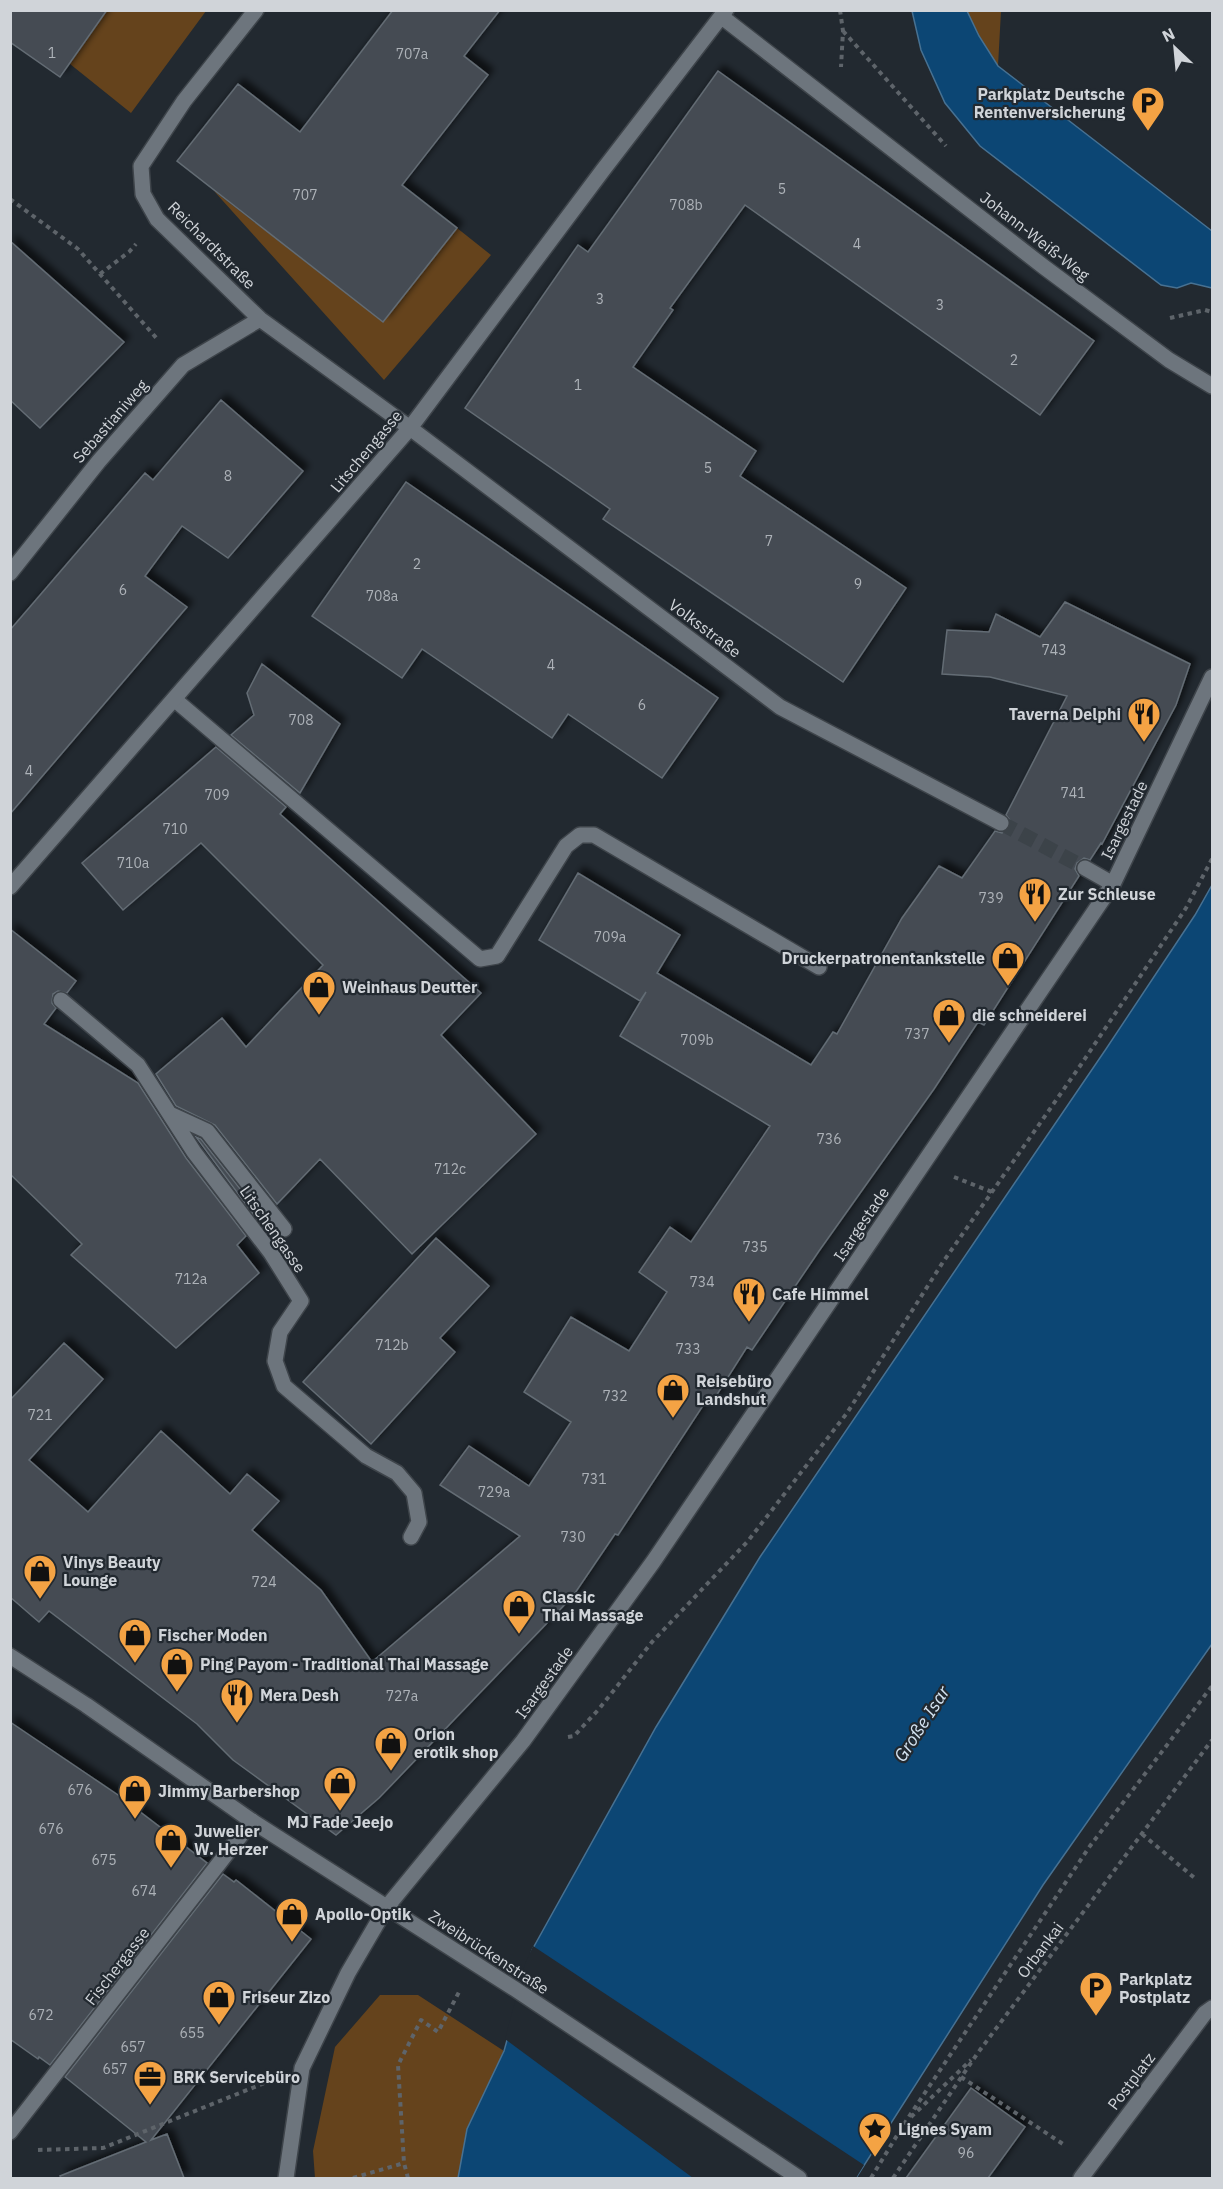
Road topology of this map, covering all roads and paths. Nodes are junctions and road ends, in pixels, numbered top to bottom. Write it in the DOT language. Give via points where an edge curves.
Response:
graph roads {
  1 [pos="256,10"];
  2 [pos="840,10"];
  3 [pos="724,14"];
  4 [pos="843,30"];
  5 [pos="840,107"];
  6 [pos="954,154"];
  7 [pos="10,200"];
  8 [pos="157,219"];
  9 [pos="100,274"];
  10 [pos="1212,312"];
  11 [pos="260,319"];
  12 [pos="1165,319"];
  13 [pos="183,365"];
  14 [pos="1212,386"];
  15 [pos="410,428"];
  16 [pos="10,573"];
  17 [pos="1212,677"];
  18 [pos="174,699"];
  19 [pos="1001,823"];
  20 [pos="1212,859"];
  21 [pos="1085,868"];
  22 [pos="1113,884"];
  23 [pos="10,886"];
  24 [pos="819,967"];
  25 [pos="62,1000"];
  26 [pos="170,1114"];
  27 [pos="284,1228"];
  28 [pos="411,1537"];
  29 [pos="10,1656"];
  30 [pos="1212,1686"];
  31 [pos="1212,1740"];
  32 [pos="524,1741"];
  33 [pos="252,1821"];
  34 [pos="1142,1834"];
  35 [pos="1197,1880"];
  36 [pos="386,1908"];
  37 [pos="475,1963"];
  38 [pos="1212,2008"];
  39 [pos="977,2054"];
  40 [pos="302,2067"];
  41 [pos="961,2077"];
  42 [pos="904,2124"];
  43 [pos="10,2132"];
  44 [pos="36,2150"];
  45 [pos="404,2163"];
  46 [pos="1092,2163"];
  47 [pos="286,2178"];
  48 [pos="353,2178"];
  49 [pos="408,2178"];
  50 [pos="799,2178"];
  51 [pos="871,2178"];
  52 [pos="893,2178"];
  53 [pos="1081,2178"];
  1 -- 8 [label="street, Reichardtstraße" via="184,101 141,165 143,194"];
  2 -- 4 [label="path"];
  3 -- 5 [label="street, Johann-Weiß-Weg"];
  3 -- 15 [label="street, Litschengasse"];
  4 -- 5 [label="path"];
  4 -- 6 [label="path"];
  5 -- 14 [label="street, Johann-Weiß-Weg" via="1054,274 1170,360"];
  7 -- 9 [label="path" via="78,249"];
  8 -- 9 [label="path" via="129,252"];
  8 -- 11 [label="street, Reichardtstraße"];
  9 -- 13 [label="path"];
  10 -- 12 [label="path" via="1205,310"];
  11 -- 13 [label="street, Sebastianiweg"];
  11 -- 15 [label="street, Reichardtstraße"];
  13 -- 16 [label="street, Sebastianiweg" via="99,461"];
  15 -- 18 [label="street, Litschengasse"];
  15 -- 19 [label="street, Volksstraße" via="780,707"];
  17 -- 22 [label="street, Isargestade"];
  18 -- 23 [label="street, Litschengasse"];
  18 -- 24 [label="street" via="480,959 497,956 566,846 580,835 594,835"];
  20 -- 32 [label="path" via="1186,908 943,1262 847,1413 748,1541 652,1642 574,1736"];
  21 -- 22 [label="street"];
  22 -- 32 [label="street, Isargestade" via="653,1562"];
  25 -- 26 [label="street, Litschengasse" via="138,1065"];
  26 -- 27 [label="street" via="207,1131"];
  26 -- 28 [label="street, Litschengasse" via="301,1301 280,1332 275,1361 284,1386 366,1456 398,1473 414,1493 419,1522"];
  29 -- 33 [label="street, Zweibrückenstraße"];
  30 -- 42 [label="path" via="1090,1846"];
  31 -- 34 [label="path, Orbankai"];
  32 -- 36 [label="street, Isargestade"];
  33 -- 36 [label="street, Zweibrückenstraße"];
  33 -- 43 [label="street, Fischergasse"];
  34 -- 35 [label="path"];
  34 -- 39 [label="path, Orbankai"];
  36 -- 37 [label="street, Zweibrückenstraße"];
  36 -- 40 [label="street, Isargestade" via="348,1973"];
  37 -- 45 [label="path" via="438,2032 422,2020 398,2066"];
  37 -- 50 [label="street, Zweibrückenstraße"];
  38 -- 46 [label="street, Postplatz"];
  39 -- 41 [label="path, Orbankai"];
  39 -- 42 [label="path"];
  40 -- 44 [label="path" via="103,2148"];
  40 -- 47 [label="street, Isargestade"];
  41 -- 46 [label="path"];
  41 -- 52 [label="path, Orbankai"];
  42 -- 51 [label="path"];
  45 -- 48 [label="path"];
  45 -- 49 [label="path"];
  46 -- 53 [label="street, Postplatz"];
}
